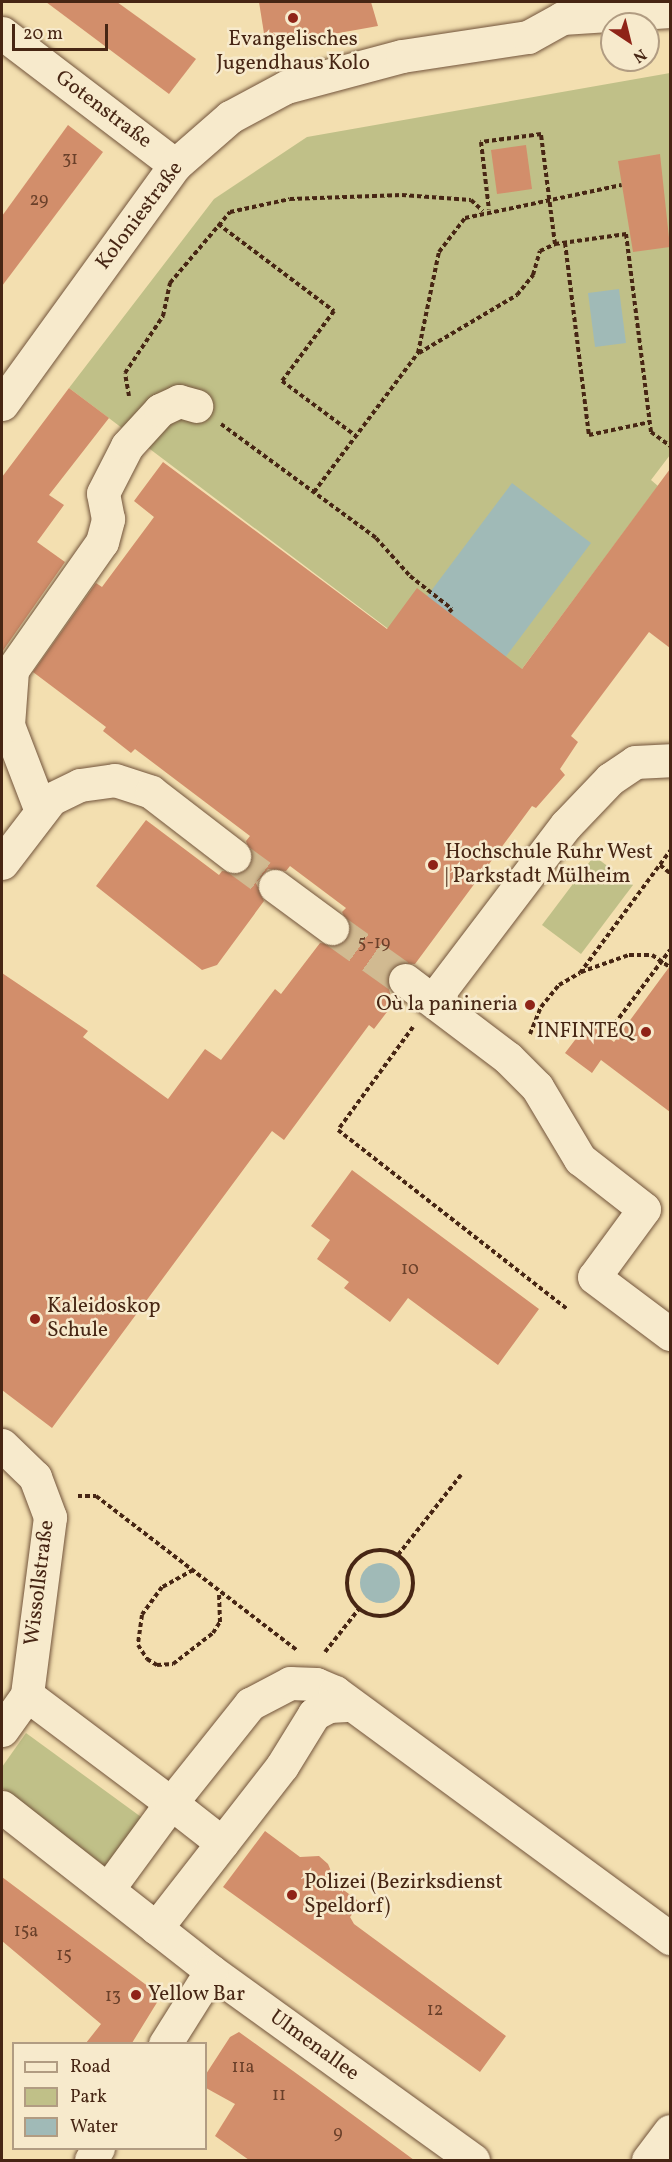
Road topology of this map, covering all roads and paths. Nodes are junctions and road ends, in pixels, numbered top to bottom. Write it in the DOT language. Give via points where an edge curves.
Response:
graph roads {
  1 [pos="562,10"];
  2 [pos="670,10"];
  3 [pos="2,33"];
  4 [pos="175,165"];
  5 [pos="622,185"];
  6 [pos="549,202"];
  7 [pos="489,210"];
  8 [pos="483,211"];
  9 [pos="218,224"];
  10 [pos="565,243"];
  11 [pos="555,244"];
  12 [pos="418,353"];
  13 [pos="2,404"];
  14 [pos="196,406"];
  15 [pos="650,422"];
  16 [pos="143,427"];
  17 [pos="356,436"];
  18 [pos="670,446"];
  19 [pos="314,492"];
  20 [pos="449,612"];
  21 [pos="670,760"];
  22 [pos="41,812"];
  23 [pos="670,851"];
  24 [pos="234,856"];
  25 [pos="2,863"];
  26 [pos="660,865"];
  27 [pos="670,873"];
  28 [pos="275,886"];
  29 [pos="332,928"];
  30 [pos="670,950"];
  31 [pos="662,962"];
  32 [pos="670,967"];
  33 [pos="580,973"];
  34 [pos="405,980"];
  35 [pos="433,1000"];
  36 [pos="610,1030"];
  37 [pos="529,1038"];
  38 [pos="568,1310"];
  39 [pos="670,1334"];
  40 [pos="2,1445"];
  41 [pos="461,1475"];
  42 [pos="46,1496"];
  43 [pos="398,1555"];
  44 [pos="193,1570"];
  45 [pos="219,1591"];
  46 [pos="359,1609"];
  47 [pos="323,1655"];
  48 [pos="306,1657"];
  49 [pos="27,1695"];
  50 [pos="351,1705"];
  51 [pos="2,1730"];
  52 [pos="171,1803"];
  53 [pos="2,1807"];
  54 [pos="222,1844"];
  55 [pos="108,1889"];
  56 [pos="156,1928"];
  57 [pos="670,1938"];
  58 [pos="211,1971"];
  59 [pos="166,2042"];
  60 [pos="670,2131"];
  61 [pos="473,2160"];
  62 [pos="648,2160"];
  1 -- 2 [label="street, Koloniestraße"];
  1 -- 4 [label="street, Koloniestraße" via="528,37 402,56 286,87 230,117"];
  3 -- 4 [label="street, Gotenstraße"];
  4 -- 13 [label="street, Koloniestraße"];
  5 -- 6 [label="path" via="568,193"];
  6 -- 7 [label="path"];
  6 -- 7 [label="path" via="541,134 480,142"];
  6 -- 11 [label="path"];
  7 -- 8 [label="path"];
  8 -- 9 [label="path" via="471,201 435,196 329,196 245,206"];
  8 -- 12 [label="path" via="465,218 439,252"];
  9 -- 16 [label="path" via="181,275 170,283 163,316 125,373 127,415"];
  9 -- 17 [label="path" via="334,311 282,381"];
  10 -- 11 [label="path"];
  10 -- 15 [label="path" via="626,234"];
  10 -- 15 [label="path" via="589,435"];
  11 -- 12 [label="path" via="540,250 533,275 517,295"];
  12 -- 17 [label="path"];
  14 -- 16 [label="street" via="179,401 160,410"];
  14 -- 19 [label="path"];
  15 -- 18 [label="path" via="651,432"];
  16 -- 22 [label="street" via="127,446 103,493 108,519 102,542 12,670 8,725"];
  17 -- 19 [label="path"];
  19 -- 20 [label="path" via="376,538 410,576 452,609"];
  21 -- 35 [label="street" via="635,762 610,779 566,825"];
  22 -- 24 [label="street" via="51,799 71,788 116,780 132,783"];
  22 -- 25 [label="street"];
  23 -- 26 [label="path"];
  26 -- 27 [label="path"];
  26 -- 33 [label="path"];
  28 -- 29 [label="street"];
  30 -- 31 [label="path"];
  31 -- 32 [label="path"];
  31 -- 33 [label="path" via="652,955 628,955"];
  31 -- 36 [label="path"];
  33 -- 37 [label="path" via="559,985 542,1007"];
  34 -- 35 [label="street"];
  35 -- 38 [label="path" via="338,1130"];
  35 -- 39 [label="street" via="537,1087 580,1159 644,1209 594,1277"];
  40 -- 42 [label="street, Wissollstraße" via="35,1477"];
  41 -- 43 [label="path"];
  42 -- 44 [label="path" via="96,1496"];
  42 -- 49 [label="street, Wissollstraße" via="50,1517"];
  43 -- 46 [label="path" via="378,1550 364,1554 351,1565 347,1581"];
  43 -- 46 [label="path" via="413,1580 406,1602 389,1614 377,1616"];
  44 -- 45 [label="path" via="162,1587 142,1615 138,1646 147,1659 157,1665 173,1664 213,1633 221,1614"];
  44 -- 48 [label="path"];
  46 -- 47 [label="path"];
  49 -- 51 [label="street, Wissollstraße"];
  49 -- 52 [label="street"];
  50 -- 52 [label="street" via="316,1684 290,1683 274,1689 237,1717"];
  50 -- 54 [label="street" via="330,1706 314,1714 282,1766"];
  50 -- 57 [label="street"];
  52 -- 54 [label="street"];
  52 -- 55 [label="street"];
  53 -- 55 [label="street, Ulmenallee"];
  54 -- 56 [label="street"];
  55 -- 56 [label="street, Ulmenallee"];
  56 -- 58 [label="street, Ulmenallee"];
  58 -- 59 [label="street"];
  58 -- 61 [label="street, Ulmenallee"];
  60 -- 62 [label="street"];
}
